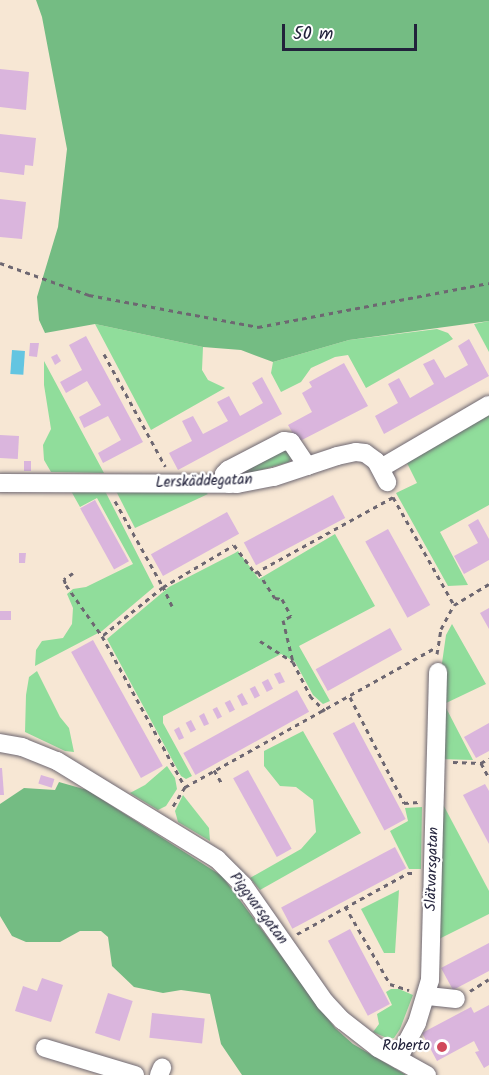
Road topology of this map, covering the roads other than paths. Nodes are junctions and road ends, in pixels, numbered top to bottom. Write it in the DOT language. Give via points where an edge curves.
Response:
graph roads {
  1 [pos="489,405"];
  2 [pos="308,466"];
  3 [pos="0,483"];
  4 [pos="229,484"];
  5 [pos="438,672"];
  6 [pos="0,743"];
  7 [pos="428,996"];
  8 [pos="456,999"];
  9 [pos="45,1048"];
  10 [pos="398,1059"];
  11 [pos="135,1075"];
  12 [pos="427,1075"];
  1 -- 2 [label="street, Lerskäddegatan" via="384,475 372,456 356,452"];
  2 -- 4 [label="street, Lerskäddegatan" via="274,477"];
  2 -- 4 [label="street" via="291,442 284,441 228,470 225,474"];
  3 -- 4 [label="street, Lerskäddegatan"];
  5 -- 7 [label="street, Slätvarsgatan"];
  6 -- 10 [label="street, Piggvarsgatan" via="57,761 217,859 230,870 325,1002 342,1020"];
  7 -- 8 [label="street"];
  7 -- 10 [label="street, Slätvarsgatan"];
  9 -- 11 [label="street"];
  10 -- 12 [label="street, Piggvarsgatan"];
}
